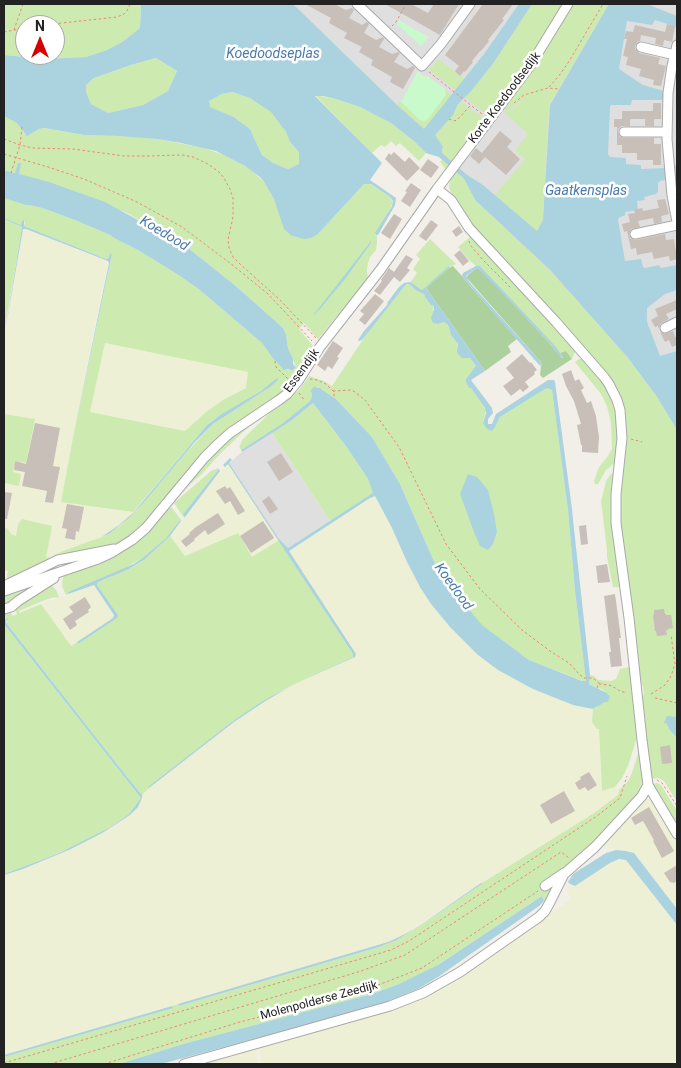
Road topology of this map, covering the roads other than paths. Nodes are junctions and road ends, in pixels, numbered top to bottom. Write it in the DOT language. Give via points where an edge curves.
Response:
graph roads {
  1 [pos="357,4"];
  2 [pos="470,4"];
  3 [pos="568,4"];
  4 [pos="641,47"];
  5 [pos="676,50"];
  6 [pos="672,104"];
  7 [pos="624,132"];
  8 [pos="667,132"];
  9 [pos="437,189"];
  10 [pos="677,223"];
  11 [pos="635,234"];
  12 [pos="677,322"];
  13 [pos="665,328"];
  14 [pos="120,549"];
  15 [pos="67,570"];
  16 [pos="4,586"];
  17 [pos="4,591"];
  18 [pos="4,609"];
  19 [pos="648,785"];
  20 [pos="677,834"];
  21 [pos="572,867"];
  22 [pos="544,886"];
  23 [pos="184,1064"];
  1 -- 2 [label="street" via="422,66"];
  3 -- 9 [label="street, Korte Koedoodsedijk" via="530,66"];
  4 -- 5 [label="street"];
  5 -- 6 [label="street" via="670,80"];
  6 -- 8 [label="street"];
  7 -- 8 [label="street"];
  8 -- 10 [label="street"];
  9 -- 14 [label="street, Essendijk" via="287,394 218,443 146,528"];
  9 -- 19 [label="street" via="451,200 469,228 556,322 614,392 620,410 622,438 616,523"];
  10 -- 11 [label="street"];
  12 -- 13 [label="street"];
  14 -- 15 [label="street, Essendijk"];
  14 -- 16 [label="street" via="58,560"];
  15 -- 17 [label="street, Essendijk"];
  15 -- 18 [label="street, Essendijk"];
  19 -- 20 [label="street"];
  19 -- 21 [label="street, Molenpolderse Zeedijk" via="642,796 595,847"];
  21 -- 22 [label="street, Molenpolderse Zeedijk"];
  21 -- 23 [label="street, Molenpolderse Zeedijk" via="564,874 545,911 538,917 460,972 423,993 390,1006"];
}
